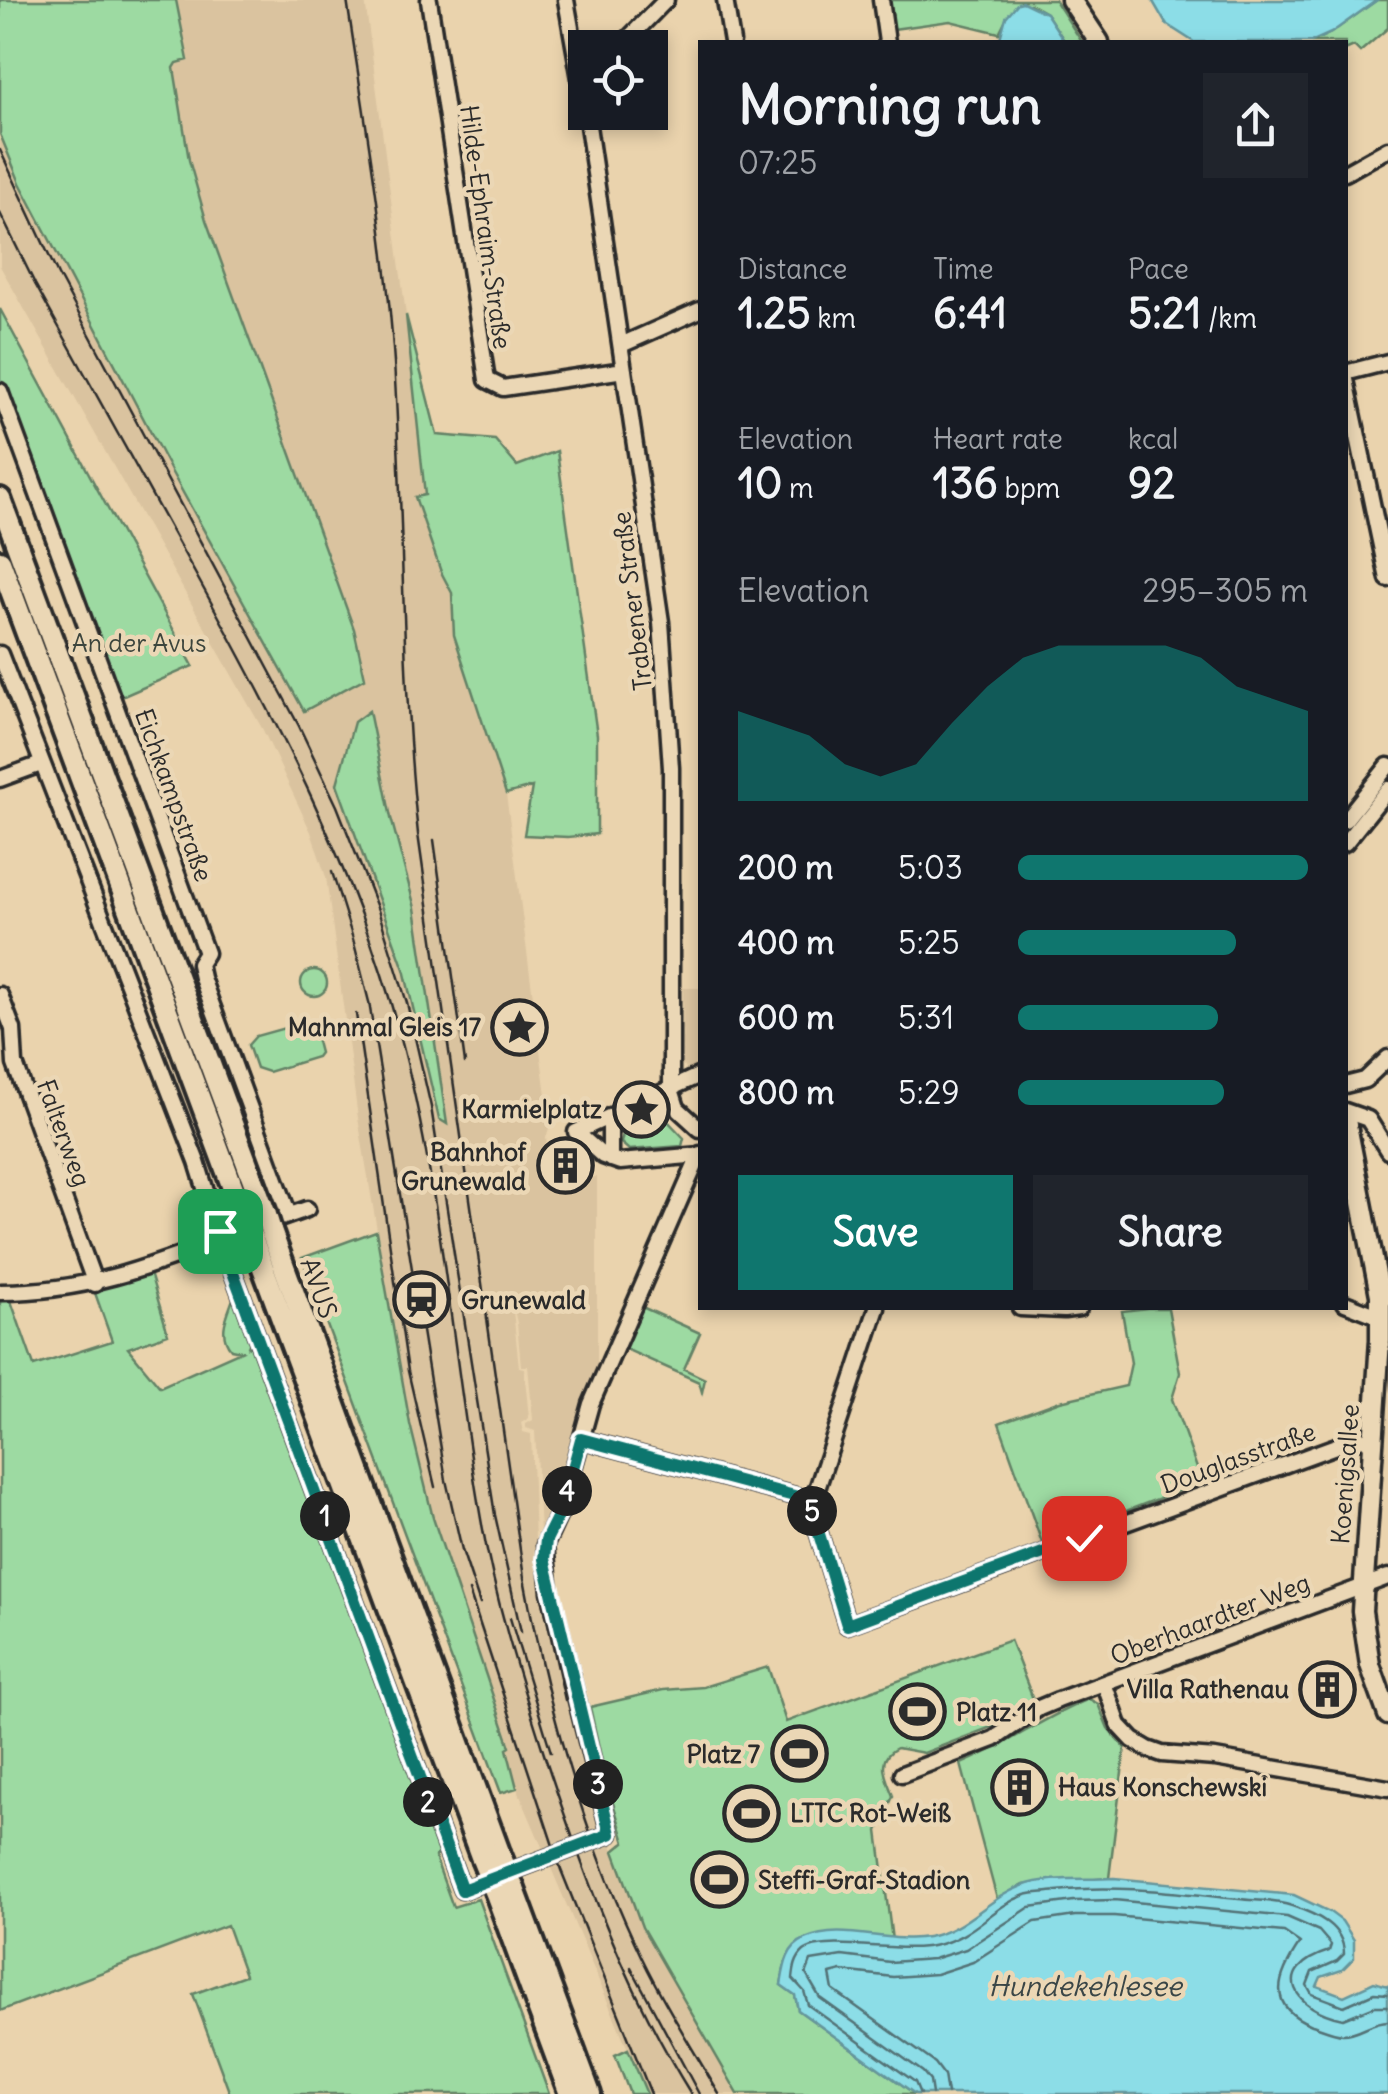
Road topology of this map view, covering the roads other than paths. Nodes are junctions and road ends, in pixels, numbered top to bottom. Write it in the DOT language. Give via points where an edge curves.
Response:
graph roads {
  1 [pos="430,0"];
  2 [pos="566,0"];
  3 [pos="666,0"];
  4 [pos="725,0"];
  5 [pos="880,0"];
  6 [pos="1071,0"];
  7 [pos="572,30"];
  8 [pos="637,30"];
  9 [pos="732,40"];
  10 [pos="887,40"];
  11 [pos="1097,40"];
  12 [pos="589,130"];
  13 [pos="1388,149"];
  14 [pos="1348,171"];
  15 [pos="698,311"];
  16 [pos="621,346"];
  17 [pos="1388,362"];
  18 [pos="624,370"];
  19 [pos="1348,373"];
  20 [pos="1348,388"];
  21 [pos="0,391"];
  22 [pos="0,500"];
  23 [pos="0,561"];
  24 [pos="1388,579"];
  25 [pos="0,654"];
  26 [pos="41,764"];
  27 [pos="1388,766"];
  28 [pos="0,779"];
  29 [pos="1388,789"];
  30 [pos="1348,816"];
  31 [pos="1348,839"];
  32 [pos="0,995"];
  33 [pos="1388,1058"];
  34 [pos="698,1076"];
  35 [pos="1348,1084"];
  36 [pos="671,1089"];
  37 [pos="1348,1114"];
  38 [pos="610,1119"];
  39 [pos="698,1127"];
  40 [pos="1348,1128"];
  41 [pos="1388,1150"];
  42 [pos="698,1155"];
  43 [pos="610,1159"];
  44 [pos="698,1159"];
  45 [pos="307,1209"];
  46 [pos="263,1225"];
  47 [pos="221,1240"];
  48 [pos="95,1284"];
  49 [pos="0,1292"];
  50 [pos="1348,1304"];
  51 [pos="877,1310"];
  52 [pos="1384,1319"];
  53 [pos="581,1439"];
  54 [pos="1373,1440"];
  55 [pos="813,1501"];
  56 [pos="1388,1577"];
  57 [pos="1362,1586"];
  58 [pos="1104,1683"];
  59 [pos="1388,1715"];
  60 [pos="902,1774"];
  61 [pos="1388,1788"];
  62 [pos="505,1893"];
  63 [pos="570,2094"];
  64 [pos="590,2094"];
  1 -- 18 [label="street, Hilde-Ephraim-Straße" via="487,380 503,388"];
  2 -- 7 [label="street, Trabener Straße"];
  3 -- 8 [label="street"];
  4 -- 9 [label="street"];
  5 -- 10 [label="street"];
  6 -- 11 [label="main road"];
  12 -- 16 [label="street, Trabener Straße"];
  13 -- 14 [label="street"];
  15 -- 16 [label="street"];
  16 -- 18 [label="street, Trabener Straße"];
  17 -- 19 [label="street"];
  18 -- 36 [label="street, Trabener Straße" via="662,640 670,768"];
  20 -- 24 [label="street"];
  21 -- 46 [label="street, Eichkampstraße" via="206,952 199,964"];
  22 -- 46 [label="highway, AVUS"];
  23 -- 46 [label="highway, AVUS"];
  25 -- 26 [label="street"];
  26 -- 28 [label="street"];
  26 -- 47 [label="street"];
  27 -- 30 [label="street"];
  29 -- 31 [label="street"];
  32 -- 48 [label="street, Falterweg" via="13,1029 14,1064"];
  33 -- 35 [label="street" via="1365,1080"];
  34 -- 36 [label="street"];
  36 -- 38 [label="street"];
  36 -- 39 [label="street" via="677,1108"];
  37 -- 41 [label="street" via="1368,1118"];
  38 -- 43 [label="street"];
  38 -- 43 [label="street" via="576,1132"];
  40 -- 52 [label="main road, Koenigsallee"];
  42 -- 43 [label="street"];
  44 -- 53 [label="street"];
  45 -- 46 [label="street"];
  46 -- 47 [label="street"];
  46 -- 62 [label="highway, AVUS, bridge"];
  47 -- 48 [label="street"];
  47 -- 53 [label="street" via="462,1890 610,1834 544,1559"];
  48 -- 49 [label="street"];
  50 -- 52 [label="street"];
  51 -- 55 [label="street"];
  52 -- 54 [label="main road, Koenigsallee"];
  53 -- 55 [label="street"];
  54 -- 55 [label="street, Douglasstraße" via="1355,1439 847,1625"];
  54 -- 57 [label="main road, Koenigsallee"];
  56 -- 57 [label="street, Oberhaardter Weg"];
  57 -- 58 [label="street, Oberhaardter Weg"];
  57 -- 59 [label="main road, Koenigsallee" via="1370,1665"];
  58 -- 60 [label="street, Oberhaardter Weg" via="1040,1708 994,1739"];
  58 -- 61 [label="street" via="1119,1725 1148,1750"];
  62 -- 63 [label="highway, AVUS"];
  62 -- 64 [label="highway, AVUS"];
}
